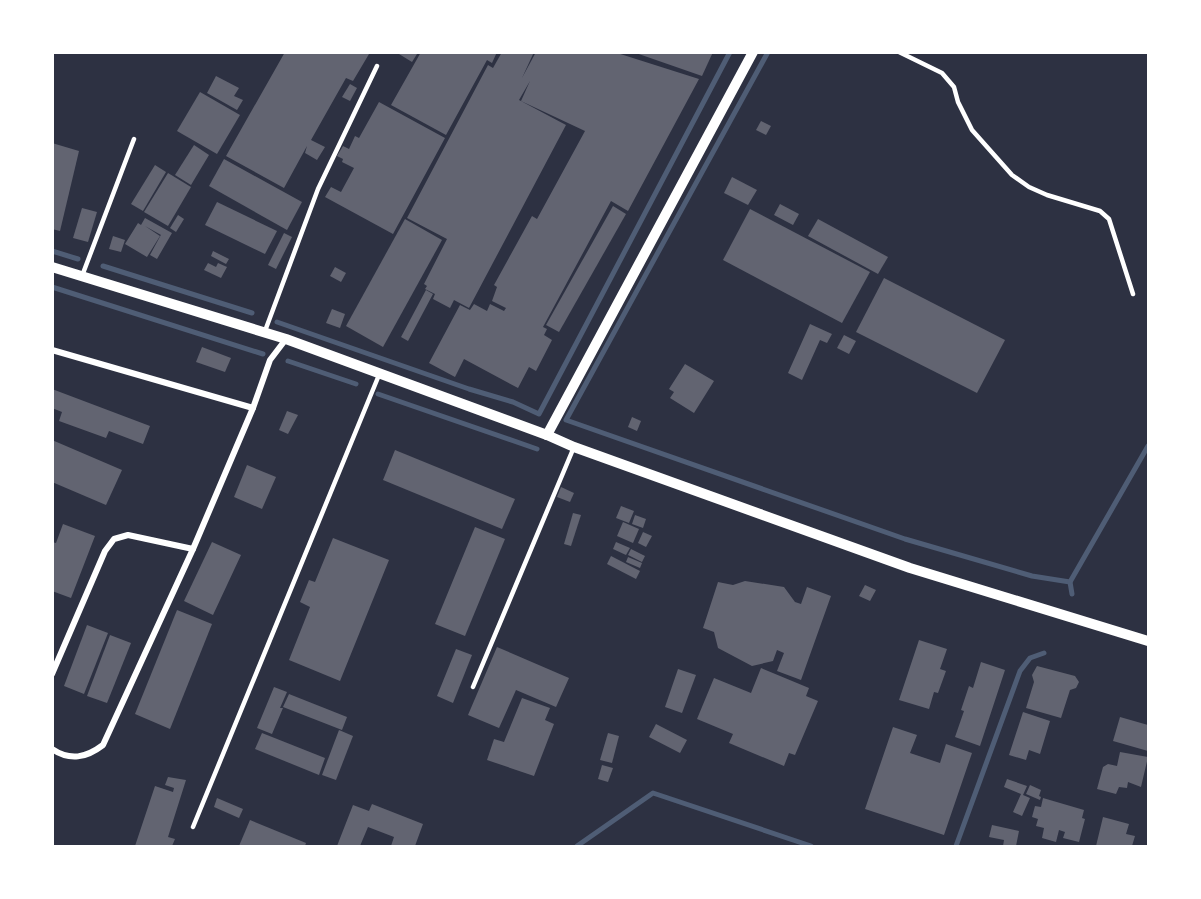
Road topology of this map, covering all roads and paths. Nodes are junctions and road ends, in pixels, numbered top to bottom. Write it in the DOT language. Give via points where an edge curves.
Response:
graph roads {
  1 [pos="753,52"];
  2 [pos="899,52"];
  3 [pos="377,66"];
  4 [pos="134,139"];
  5 [pos="52,267"];
  6 [pos="82,276"];
  7 [pos="1133,294"];
  8 [pos="264,333"];
  9 [pos="286,339"];
  10 [pos="52,350"];
  11 [pos="379,375"];
  12 [pos="253,408"];
  13 [pos="547,435"];
  14 [pos="574,447"];
  15 [pos="193,549"];
  16 [pos="1149,641"];
  17 [pos="52,674"];
  18 [pos="473,687"];
  19 [pos="52,749"];
  20 [pos="193,827"];
  1 -- 13 [label="street"];
  2 -- 7 [label="lane" via="942,73 954,87 972,130 1012,175 1029,187 1100,211 1109,219"];
  3 -- 8 [label="lane" via="318,189"];
  4 -- 6 [label="lane"];
  5 -- 6 [label="street"];
  6 -- 8 [label="street"];
  8 -- 9 [label="street"];
  9 -- 11 [label="street"];
  9 -- 12 [label="street" via="270,360"];
  10 -- 12 [label="street"];
  11 -- 13 [label="street"];
  11 -- 20 [label="lane"];
  12 -- 15 [label="street"];
  13 -- 14 [label="street"];
  14 -- 16 [label="street" via="910,568"];
  14 -- 18 [label="lane"];
  15 -- 17 [label="street" via="128,535 114,539 105,551"];
  15 -- 19 [label="street" via="103,746 83,757"];
}
